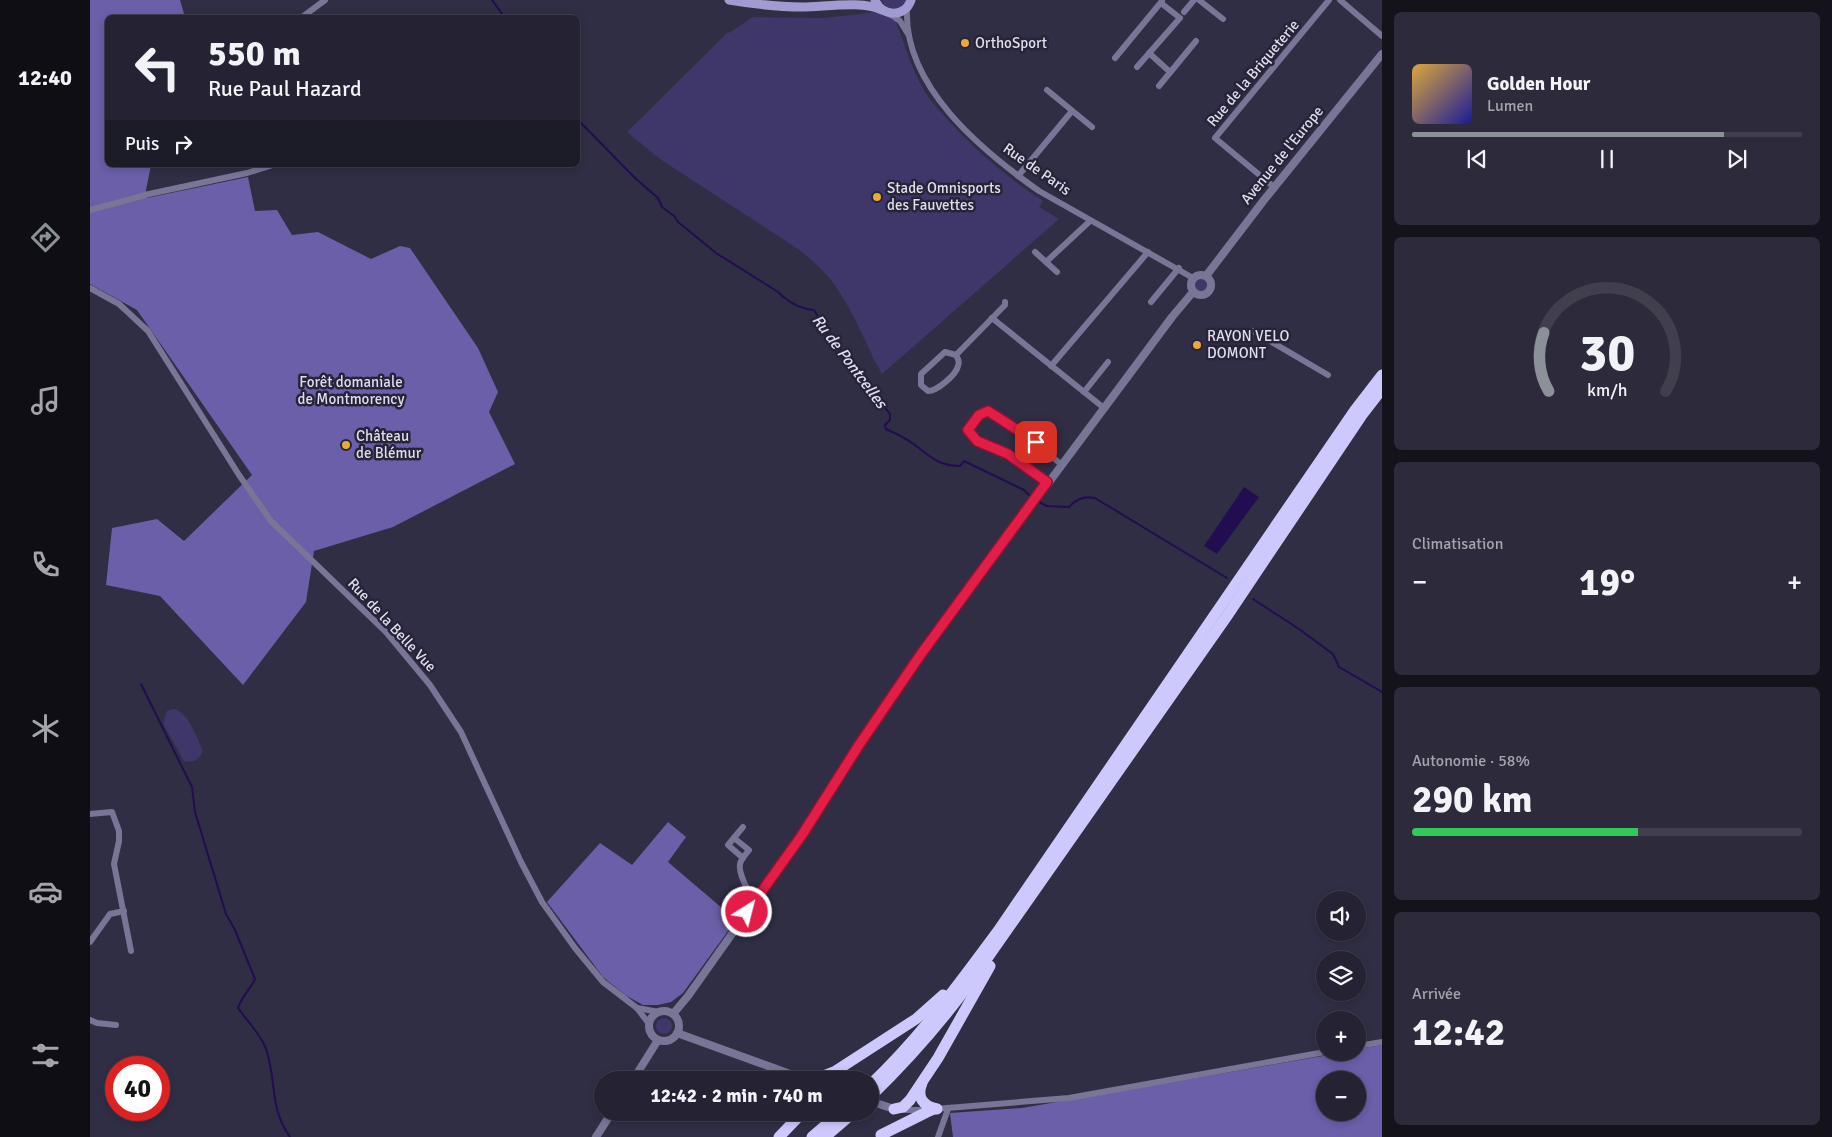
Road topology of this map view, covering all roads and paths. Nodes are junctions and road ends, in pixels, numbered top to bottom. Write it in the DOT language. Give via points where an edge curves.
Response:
graph roads {
  1 [pos="325,0"];
  2 [pos="729,0"];
  3 [pos="860,0"];
  4 [pos="875,0"];
  5 [pos="1194,0"];
  6 [pos="1199,0"];
  7 [pos="1329,0"];
  8 [pos="1340,0"];
  9 [pos="1162,1"];
  10 [pos="910,3"];
  11 [pos="848,4"];
  12 [pos="884,12"];
  13 [pos="1184,12"];
  14 [pos="305,15"];
  15 [pos="1223,19"];
  16 [pos="1382,36"];
  17 [pos="909,37"];
  18 [pos="1196,41"];
  19 [pos="1149,53"];
  20 [pos="1382,54"];
  21 [pos="1115,58"];
  22 [pos="1137,67"];
  23 [pos="1170,72"];
  24 [pos="1158,86"];
  25 [pos="1047,90"];
  26 [pos="1072,111"];
  27 [pos="1092,126"];
  28 [pos="266,167"];
  29 [pos="1018,176"];
  30 [pos="1274,187"];
  31 [pos="90,210"];
  32 [pos="1090,220"];
  33 [pos="1035,252"];
  34 [pos="1148,252"];
  35 [pos="1046,262"];
  36 [pos="1178,268"];
  37 [pos="1056,272"];
  38 [pos="1206,276"];
  39 [pos="1193,278"];
  40 [pos="90,288"];
  41 [pos="1193,292"];
  42 [pos="1005,302"];
  43 [pos="1151,302"];
  44 [pos="992,318"];
  45 [pos="1253,331"];
  46 [pos="956,355"];
  47 [pos="1108,362"];
  48 [pos="1051,366"];
  49 [pos="1328,375"];
  50 [pos="1382,375"];
  51 [pos="1382,389"];
  52 [pos="1084,392"];
  53 [pos="1104,408"];
  54 [pos="1061,464"];
  55 [pos="1047,482"];
  56 [pos="90,814"];
  57 [pos="742,827"];
  58 [pos="1032,896"];
  59 [pos="755,901"];
  60 [pos="124,911"];
  61 [pos="998,931"];
  62 [pos="90,942"];
  63 [pos="131,951"];
  64 [pos="637,1008"];
  65 [pos="659,1012"];
  66 [pos="673,1014"];
  67 [pos="90,1020"];
  68 [pos="649,1024"];
  69 [pos="116,1025"];
  70 [pos="677,1034"];
  71 [pos="658,1040"];
  72 [pos="1382,1042"];
  73 [pos="1366,1045"];
  74 [pos="1316,1054"];
  75 [pos="843,1066"];
  76 [pos="638,1071"];
  77 [pos="780,1071"];
  78 [pos="834,1071"];
  79 [pos="838,1071"];
  80 [pos="879,1075"];
  81 [pos="924,1079"];
  82 [pos="879,1088"];
  83 [pos="879,1104"];
  84 [pos="890,1108"];
  85 [pos="940,1109"];
  86 [pos="606,1121"];
  87 [pos="794,1121"];
  88 [pos="831,1121"];
  89 [pos="844,1121"];
  90 [pos="880,1136"];
  91 [pos="596,1137"];
  92 [pos="779,1137"];
  93 [pos="812,1137"];
  94 [pos="825,1137"];
  95 [pos="938,1137"];
  1 -- 14 [label="street"];
  2 -- 11 [label="main road" via="794,7"];
  3 -- 11 [label="main road"];
  4 -- 12 [label="main road"];
  5 -- 13 [label="street"];
  6 -- 15 [label="street"];
  7 -- 30 [label="street, Rue de la Briqueterie" via="1215,138"];
  8 -- 16 [label="street"];
  9 -- 19 [label="street" via="1180,18"];
  9 -- 21 [label="street"];
  10 -- 12 [label="main road" via="898,13"];
  10 -- 17 [label="street, Rue de Paris"];
  11 -- 12 [label="main road" via="874,6"];
  12 -- 17 [label="street, Rue de Paris" via="900,21"];
  17 -- 29 [label="street, Rue de Paris" via="923,75 937,98 974,138"];
  18 -- 23 [label="street"];
  19 -- 22 [label="street"];
  19 -- 23 [label="street"];
  20 -- 30 [label="street, Avenue de l'Europe"];
  23 -- 24 [label="street"];
  25 -- 26 [label="street"];
  26 -- 27 [label="street"];
  26 -- 29 [label="street"];
  28 -- 31 [label="street"];
  29 -- 32 [label="street, Rue de Paris"];
  30 -- 38 [label="street, Avenue de l'Europe"];
  32 -- 34 [label="street, Rue de Paris"];
  32 -- 35 [label="street"];
  33 -- 35 [label="street"];
  34 -- 36 [label="street, Rue de Paris"];
  34 -- 48 [label="street"];
  35 -- 37 [label="street"];
  36 -- 39 [label="street, Rue de Paris"];
  36 -- 43 [label="street"];
  38 -- 39 [label="street" via="1199,274"];
  38 -- 41 [label="street" via="1211,284 1208,292 1199,295"];
  39 -- 41 [label="street"];
  40 -- 64 [label="street, Rue de la Belle Vue" via="119,304 148,331 272,521 386,632 430,685 461,732 542,902 603,982"];
  41 -- 53 [label="street"];
  42 -- 44 [label="street"];
  44 -- 46 [label="street"];
  44 -- 48 [label="street"];
  45 -- 49 [label="street"];
  46 -- 46 [label="street" via="945,352 921,374 924,389 938,388 957,370 959,360"];
  47 -- 52 [label="street"];
  48 -- 52 [label="street"];
  50 -- 61 [label="highway"];
  51 -- 58 [label="highway"];
  52 -- 53 [label="street"];
  53 -- 54 [label="street"];
  54 -- 55 [label="street"];
  54 -- 55 [label="street" via="1036,442 992,412 984,412 968,430 977,441 1008,454"];
  55 -- 59 [label="street" via="921,654"];
  56 -- 60 [label="street" via="112,812 119,831 114,864"];
  57 -- 59 [label="street" via="728,845 743,858 740,869"];
  58 -- 81 [label="highway"];
  58 -- 82 [label="highway" via="946,1016"];
  59 -- 66 [label="street"];
  60 -- 62 [label="street" via="110,914"];
  60 -- 63 [label="street"];
  61 -- 75 [label="highway" via="924,1013"];
  61 -- 80 [label="highway" via="930,1021"];
  64 -- 65 [label="street, Rue de la Belle Vue"];
  64 -- 68 [label="street, Rue de la Belle Vue"];
  65 -- 66 [label="street"];
  65 -- 68 [label="street"];
  66 -- 70 [label="street" via="678,1021"];
  67 -- 69 [label="street" via="97,1024"];
  68 -- 71 [label="street" via="651,1033"];
  70 -- 71 [label="street" via="671,1040"];
  70 -- 77 [label="street"];
  71 -- 76 [label="street"];
  72 -- 73 [label="street"];
  74 -- 85 [label="street" via="1069,1098"];
  75 -- 78 [label="highway"];
  75 -- 79 [label="highway"];
  81 -- 84 [label="highway" via="903,1107"];
  81 -- 85 [label="highway" via="919,1092 922,1100 928,1106"];
  83 -- 84 [label="street"];
  84 -- 85 [label="street"];
  84 -- 90 [label="highway" via="890,1126"];
  85 -- 90 [label="highway" via="926,1112"];
  85 -- 95 [label="street"];
  86 -- 91 [label="street"];
  87 -- 92 [label="highway"];
  88 -- 93 [label="highway"];
  89 -- 94 [label="highway"];
}
